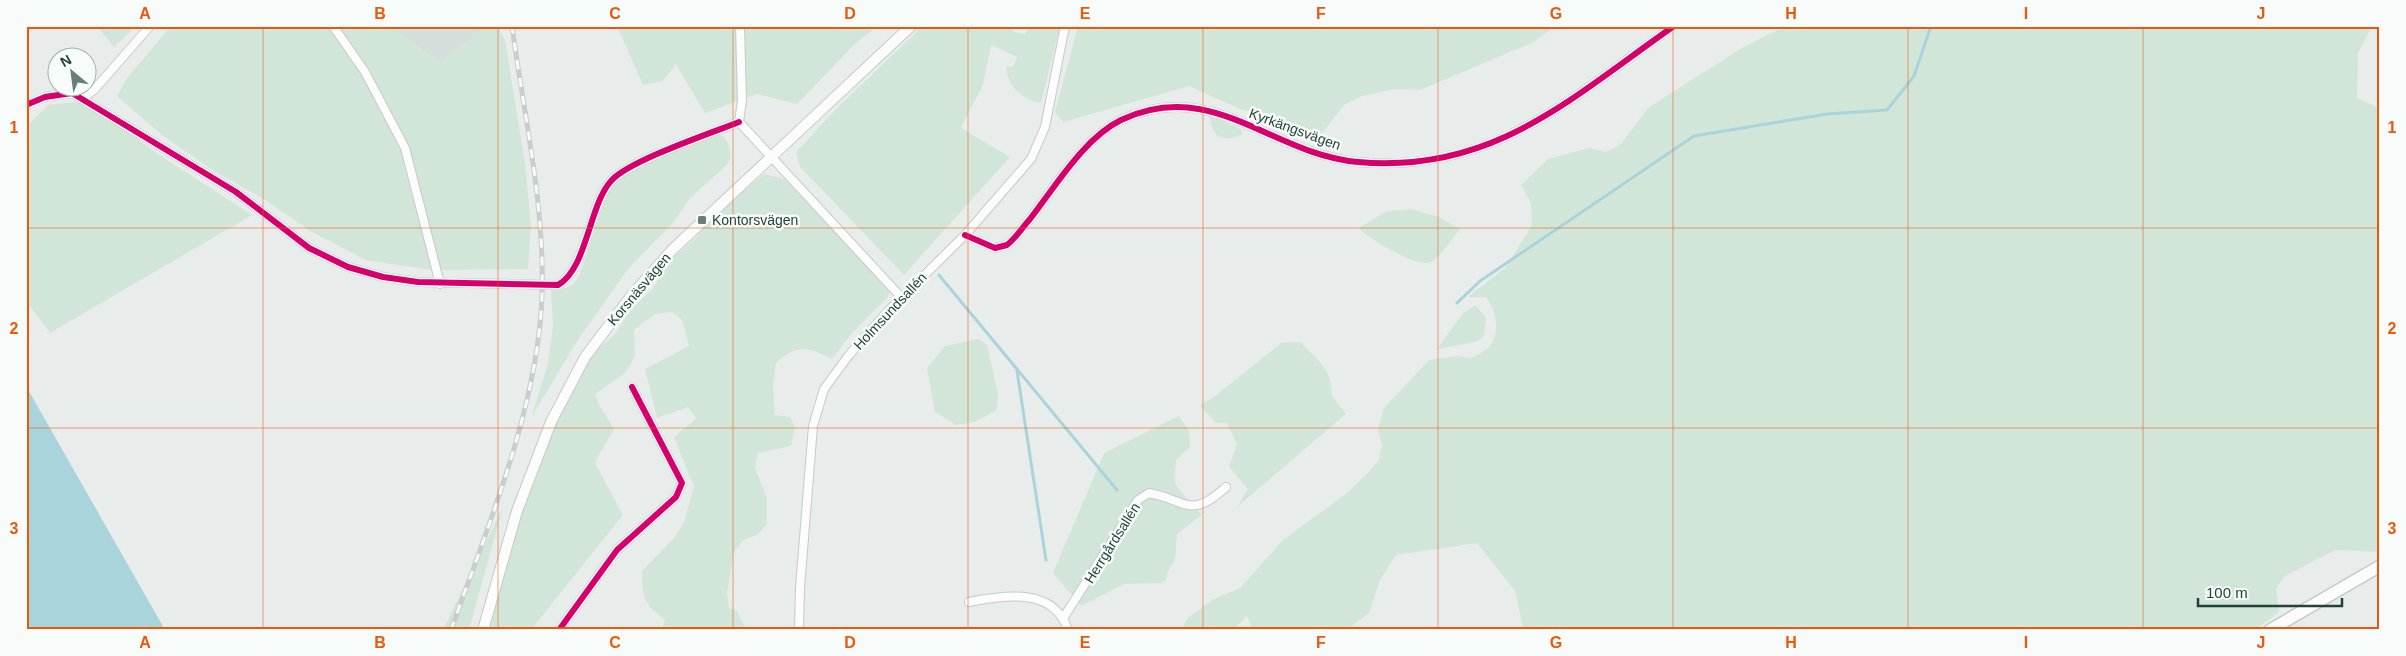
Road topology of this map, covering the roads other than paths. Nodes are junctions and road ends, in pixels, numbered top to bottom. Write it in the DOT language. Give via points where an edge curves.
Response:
graph roads {
  1 [pos="150,26"];
  2 [pos="333,26"];
  3 [pos="740,26"];
  4 [pos="911,26"];
  5 [pos="1065,26"];
  6 [pos="1674,26"];
  7 [pos="98,85"];
  8 [pos="48,97"];
  9 [pos="83,98"];
  10 [pos="26,105"];
  11 [pos="739,122"];
  12 [pos="771,158"];
  13 [pos="965,236"];
  14 [pos="440,284"];
  15 [pos="902,297"];
  16 [pos="632,387"];
  17 [pos="1226,487"];
  18 [pos="2380,566"];
  19 [pos="969,602"];
  20 [pos="1064,616"];
  21 [pos="483,630"];
  22 [pos="559,630"];
  23 [pos="798,630"];
  24 [pos="1068,630"];
  25 [pos="2270,630"];
  1 -- 7 [label="street"];
  2 -- 14 [label="street" via="365,72 405,148"];
  3 -- 11 [label="street" via="742,100"];
  4 -- 12 [label="street, Korsnäsvägen"];
  5 -- 13 [label="street, Holmsundsallén" via="1037,149 1023,170"];
  6 -- 13 [label="street, Kyrkängsvägen" via="1525,129 1485,146 1427,161 1376,163 1345,160 1302,148 1205,109 1172,106 1145,111 1119,121 1095,138 1007,245 995,248"];
  8 -- 10 [label="street"];
  9 -- 14 [label="street" via="236,192 293,237 327,258 383,277"];
  11 -- 12 [label="street"];
  11 -- 14 [label="street" via="639,163 615,177 604,191 572,272 558,285"];
  12 -- 15 [label="street"];
  12 -- 21 [label="street, Korsnäsvägen" via="672,250 584,357 551,422 517,511"];
  13 -- 15 [label="street, Holmsundsallén"];
  15 -- 23 [label="street, Holmsundsallén" via="838,368 819,402 813,426"];
  16 -- 22 [label="street" via="682,483 676,497 617,550"];
  17 -- 20 [label="street, Herrgårdsallén" via="1206,503 1195,506 1183,506 1149,493 1138,500"];
  18 -- 25 [label="main road"];
  19 -- 20 [label="street" via="1025,597 1042,600"];
  20 -- 24 [label="street"];
}
